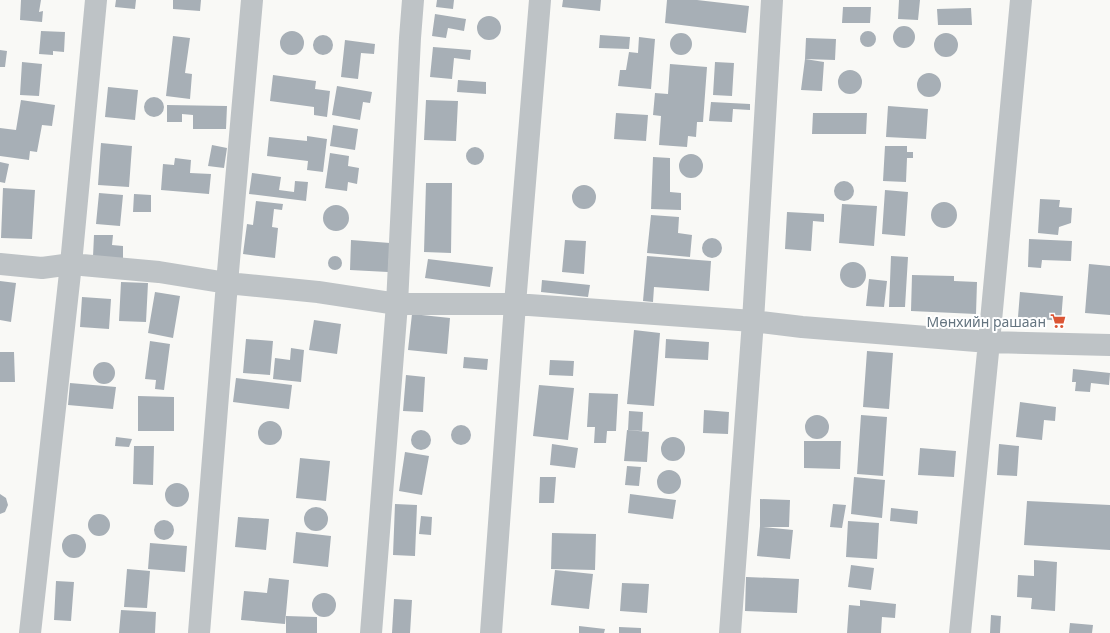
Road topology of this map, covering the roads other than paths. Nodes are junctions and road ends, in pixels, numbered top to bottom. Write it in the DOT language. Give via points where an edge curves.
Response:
graph roads {
  1 [pos="96,0"];
  2 [pos="252,0"];
  3 [pos="412,0"];
  4 [pos="540,0"];
  5 [pos="772,0"];
  6 [pos="1021,0"];
  7 [pos="0,264"];
  8 [pos="71,264"];
  9 [pos="227,283"];
  10 [pos="397,304"];
  11 [pos="515,304"];
  12 [pos="753,321"];
  13 [pos="989,342"];
  14 [pos="1110,345"];
  15 [pos="30,633"];
  16 [pos="199,633"];
  17 [pos="371,633"];
  18 [pos="491,633"];
  19 [pos="730,633"];
  20 [pos="960,633"];
  1 -- 8 [label="street"];
  2 -- 9 [label="street"];
  3 -- 10 [label="street"];
  4 -- 11 [label="street"];
  5 -- 12 [label="street"];
  6 -- 13 [label="street"];
  7 -- 8 [label="street" via="42,268"];
  8 -- 9 [label="street" via="159,272"];
  8 -- 15 [label="street"];
  9 -- 10 [label="street" via="318,292"];
  9 -- 16 [label="street"];
  10 -- 11 [label="street"];
  10 -- 17 [label="street"];
  11 -- 12 [label="street"];
  11 -- 18 [label="street"];
  12 -- 13 [label="street"];
  12 -- 19 [label="street"];
  13 -- 14 [label="street"];
  13 -- 20 [label="street"];
}
